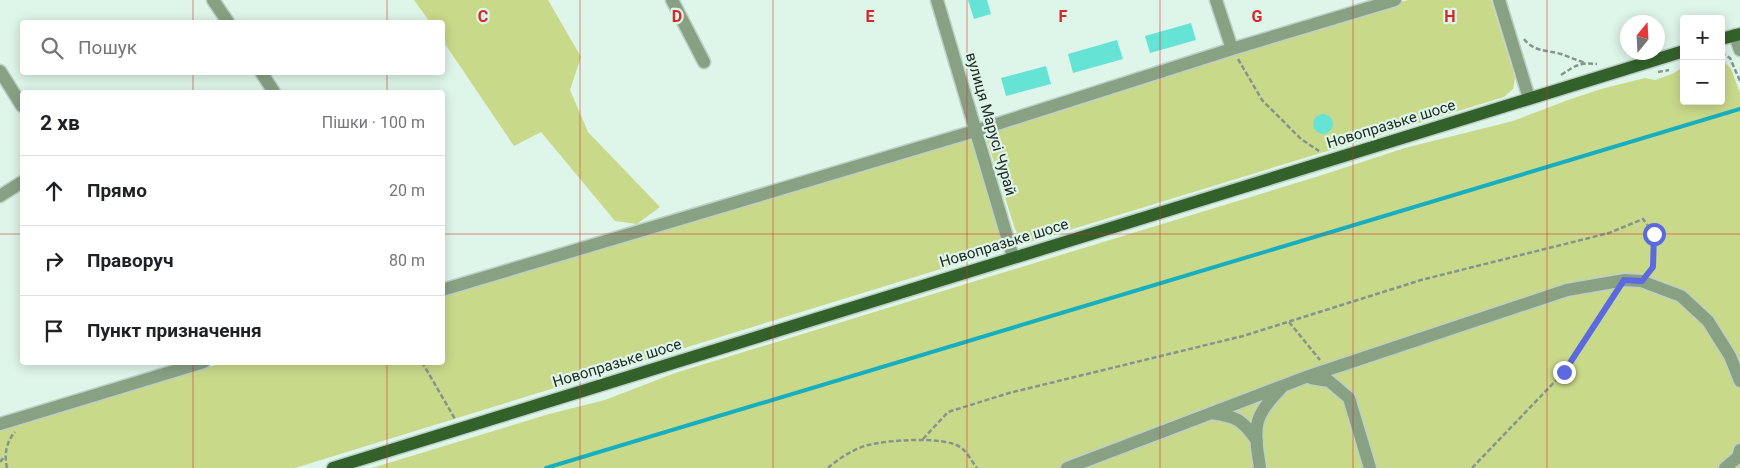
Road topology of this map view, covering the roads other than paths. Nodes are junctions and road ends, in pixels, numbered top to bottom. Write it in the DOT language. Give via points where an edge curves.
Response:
graph roads {
  1 [pos="213,0"];
  2 [pos="672,0"];
  3 [pos="937,0"];
  4 [pos="1216,0"];
  5 [pos="1395,0"];
  6 [pos="1499,0"];
  7 [pos="227,20"];
  8 [pos="1737,34"];
  9 [pos="1725,38"];
  10 [pos="1232,49"];
  11 [pos="1740,50"];
  12 [pos="1680,52"];
  13 [pos="704,62"];
  14 [pos="0,71"];
  15 [pos="263,75"];
  16 [pos="273,90"];
  17 [pos="1530,98"];
  18 [pos="20,103"];
  19 [pos="975,130"];
  20 [pos="20,183"];
  21 [pos="0,196"];
  22 [pos="1013,257"];
  23 [pos="445,289"];
  24 [pos="185,365"];
  25 [pos="1306,377"];
  26 [pos="1740,380"];
  27 [pos="1284,385"];
  28 [pos="1209,413"];
  29 [pos="0,424"];
  30 [pos="1257,441"];
  31 [pos="1363,447"];
  32 [pos="1740,450"];
  33 [pos="333,468"];
  34 [pos="1067,468"];
  35 [pos="1260,468"];
  36 [pos="1361,468"];
  37 [pos="1370,468"];
  38 [pos="1725,468"];
  1 -- 7 [label="street"];
  2 -- 13 [label="street"];
  3 -- 19 [label="street, вулиця Марусі Чурай"];
  4 -- 10 [label="street"];
  5 -- 10 [label="street"];
  6 -- 17 [label="street"];
  8 -- 9 [label="main road"];
  8 -- 11 [label="street"];
  10 -- 19 [label="street"];
  12 -- 17 [label="main road, Новопразьке шосе"];
  14 -- 18 [label="street"];
  15 -- 16 [label="street"];
  17 -- 22 [label="main road, Новопразьке шосе"];
  19 -- 22 [label="street, вулиця Марусі Чурай"];
  19 -- 23 [label="street"];
  20 -- 21 [label="street"];
  22 -- 33 [label="main road, Новопразьке шосе"];
  24 -- 29 [label="street"];
  25 -- 26 [label="street" via="1567,290 1624,280 1642,281 1681,296 1708,321 1730,356"];
  25 -- 27 [label="street"];
  25 -- 31 [label="street" via="1329,381 1349,398"];
  27 -- 28 [label="street"];
  27 -- 30 [label="street" via="1258,421"];
  28 -- 30 [label="street" via="1236,418 1248,427"];
  28 -- 34 [label="street"];
  30 -- 35 [label="street"];
  31 -- 36 [label="street"];
  31 -- 37 [label="street"];
  32 -- 38 [label="street" via="1738,457"];
}
